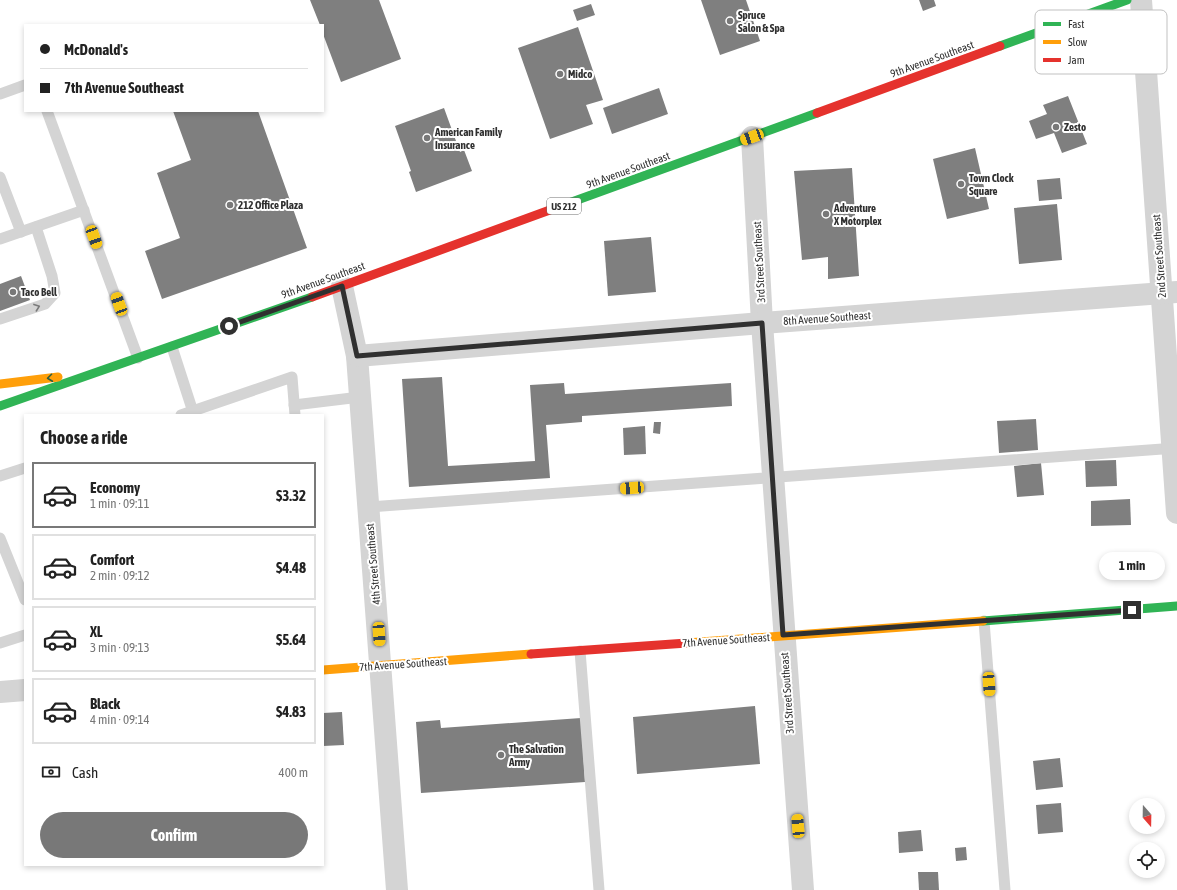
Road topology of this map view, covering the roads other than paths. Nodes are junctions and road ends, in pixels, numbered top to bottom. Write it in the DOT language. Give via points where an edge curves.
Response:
graph roads {
  1 [pos="1127,0"];
  2 [pos="1141,0"];
  3 [pos="1100,10"];
  4 [pos="1142,10"];
  5 [pos="1035,34"];
  6 [pos="1148,74"];
  7 [pos="24,85"];
  8 [pos="0,94"];
  9 [pos="47,112"];
  10 [pos="752,137"];
  11 [pos="0,177"];
  12 [pos="84,210"];
  13 [pos="36,227"];
  14 [pos="21,232"];
  15 [pos="0,239"];
  16 [pos="342,286"];
  17 [pos="1169,293"];
  18 [pos="0,319"];
  19 [pos="762,323"];
  20 [pos="172,346"];
  21 [pos="357,356"];
  22 [pos="138,358"];
  23 [pos="103,371"];
  24 [pos="0,384"];
  25 [pos="360,397"];
  26 [pos="0,406"];
  27 [pos="294,410"];
  28 [pos="194,413"];
  29 [pos="1175,448"];
  30 [pos="24,468"];
  31 [pos="0,476"];
  32 [pos="772,478"];
  33 [pos="369,507"];
  34 [pos="1177,513"];
  35 [pos="0,538"];
  36 [pos="24,598"];
  37 [pos="1177,606"];
  38 [pos="984,620"];
  39 [pos="24,635"];
  40 [pos="783,635"];
  41 [pos="0,643"];
  42 [pos="580,651"];
  43 [pos="381,666"];
  44 [pos="324,670"];
  45 [pos="24,690"];
  46 [pos="0,692"];
  47 [pos="398,890"];
  48 [pos="599,890"];
  49 [pos="803,890"];
  50 [pos="1005,890"];
  1 -- 3 [label="main road, 9th Avenue Southeast / US 212"];
  2 -- 4 [label="street, 2nd Street Southeast"];
  5 -- 10 [label="main road, 9th Avenue Southeast / US 212"];
  6 -- 17 [label="street, 2nd Street Southeast"];
  7 -- 8 [label="lane"];
  9 -- 12 [label="lane"];
  10 -- 16 [label="main road, 9th Avenue Southeast / US 212"];
  10 -- 19 [label="street, 3rd Street Southeast"];
  11 -- 14 [label="lane"];
  12 -- 13 [label="lane"];
  12 -- 22 [label="lane"];
  13 -- 14 [label="lane"];
  18 -- 13 [label="lane, one-way" via="45,304 55,294 52,276"];
  14 -- 15 [label="lane"];
  16 -- 20 [label="main road, 9th Avenue Southeast / US 212"];
  16 -- 21 [label="street, 4th Street Southeast"];
  17 -- 19 [label="street, 8th Avenue Southeast"];
  17 -- 29 [label="street, 2nd Street Southeast"];
  19 -- 21 [label="street, 8th Avenue Southeast"];
  19 -- 32 [label="street, 3rd Street Southeast"];
  20 -- 22 [label="main road, 9th Avenue Southeast / US 212"];
  20 -- 28 [label="lane"];
  21 -- 25 [label="street, 4th Street Southeast"];
  22 -- 23 [label="main road, 9th Avenue Southeast / US 212"];
  23 -- 24 [label="main road, one-way"];
  23 -- 26 [label="main road, 9th Avenue Southeast / US 212"];
  25 -- 27 [label="lane"];
  25 -- 33 [label="street, 4th Street Southeast"];
  27 -- 28 [label="lane" via="292,377"];
  29 -- 32 [label="lane"];
  29 -- 34 [label="street, 2nd Street Southeast"];
  30 -- 31 [label="lane"];
  32 -- 33 [label="lane"];
  32 -- 40 [label="street, 3rd Street Southeast"];
  33 -- 43 [label="street, 4th Street Southeast"];
  35 -- 36 [label="lane"];
  37 -- 38 [label="main road, 7th Avenue Southeast"];
  38 -- 40 [label="main road, 7th Avenue Southeast"];
  38 -- 50 [label="lane"];
  39 -- 41 [label="lane"];
  40 -- 42 [label="main road, 7th Avenue Southeast"];
  40 -- 49 [label="street, 3rd Street Southeast"];
  42 -- 43 [label="main road, 7th Avenue Southeast"];
  42 -- 48 [label="lane"];
  43 -- 44 [label="main road, 7th Avenue Southeast"];
  43 -- 47 [label="street, 4th Street Southeast"];
  45 -- 46 [label="street"];
}
